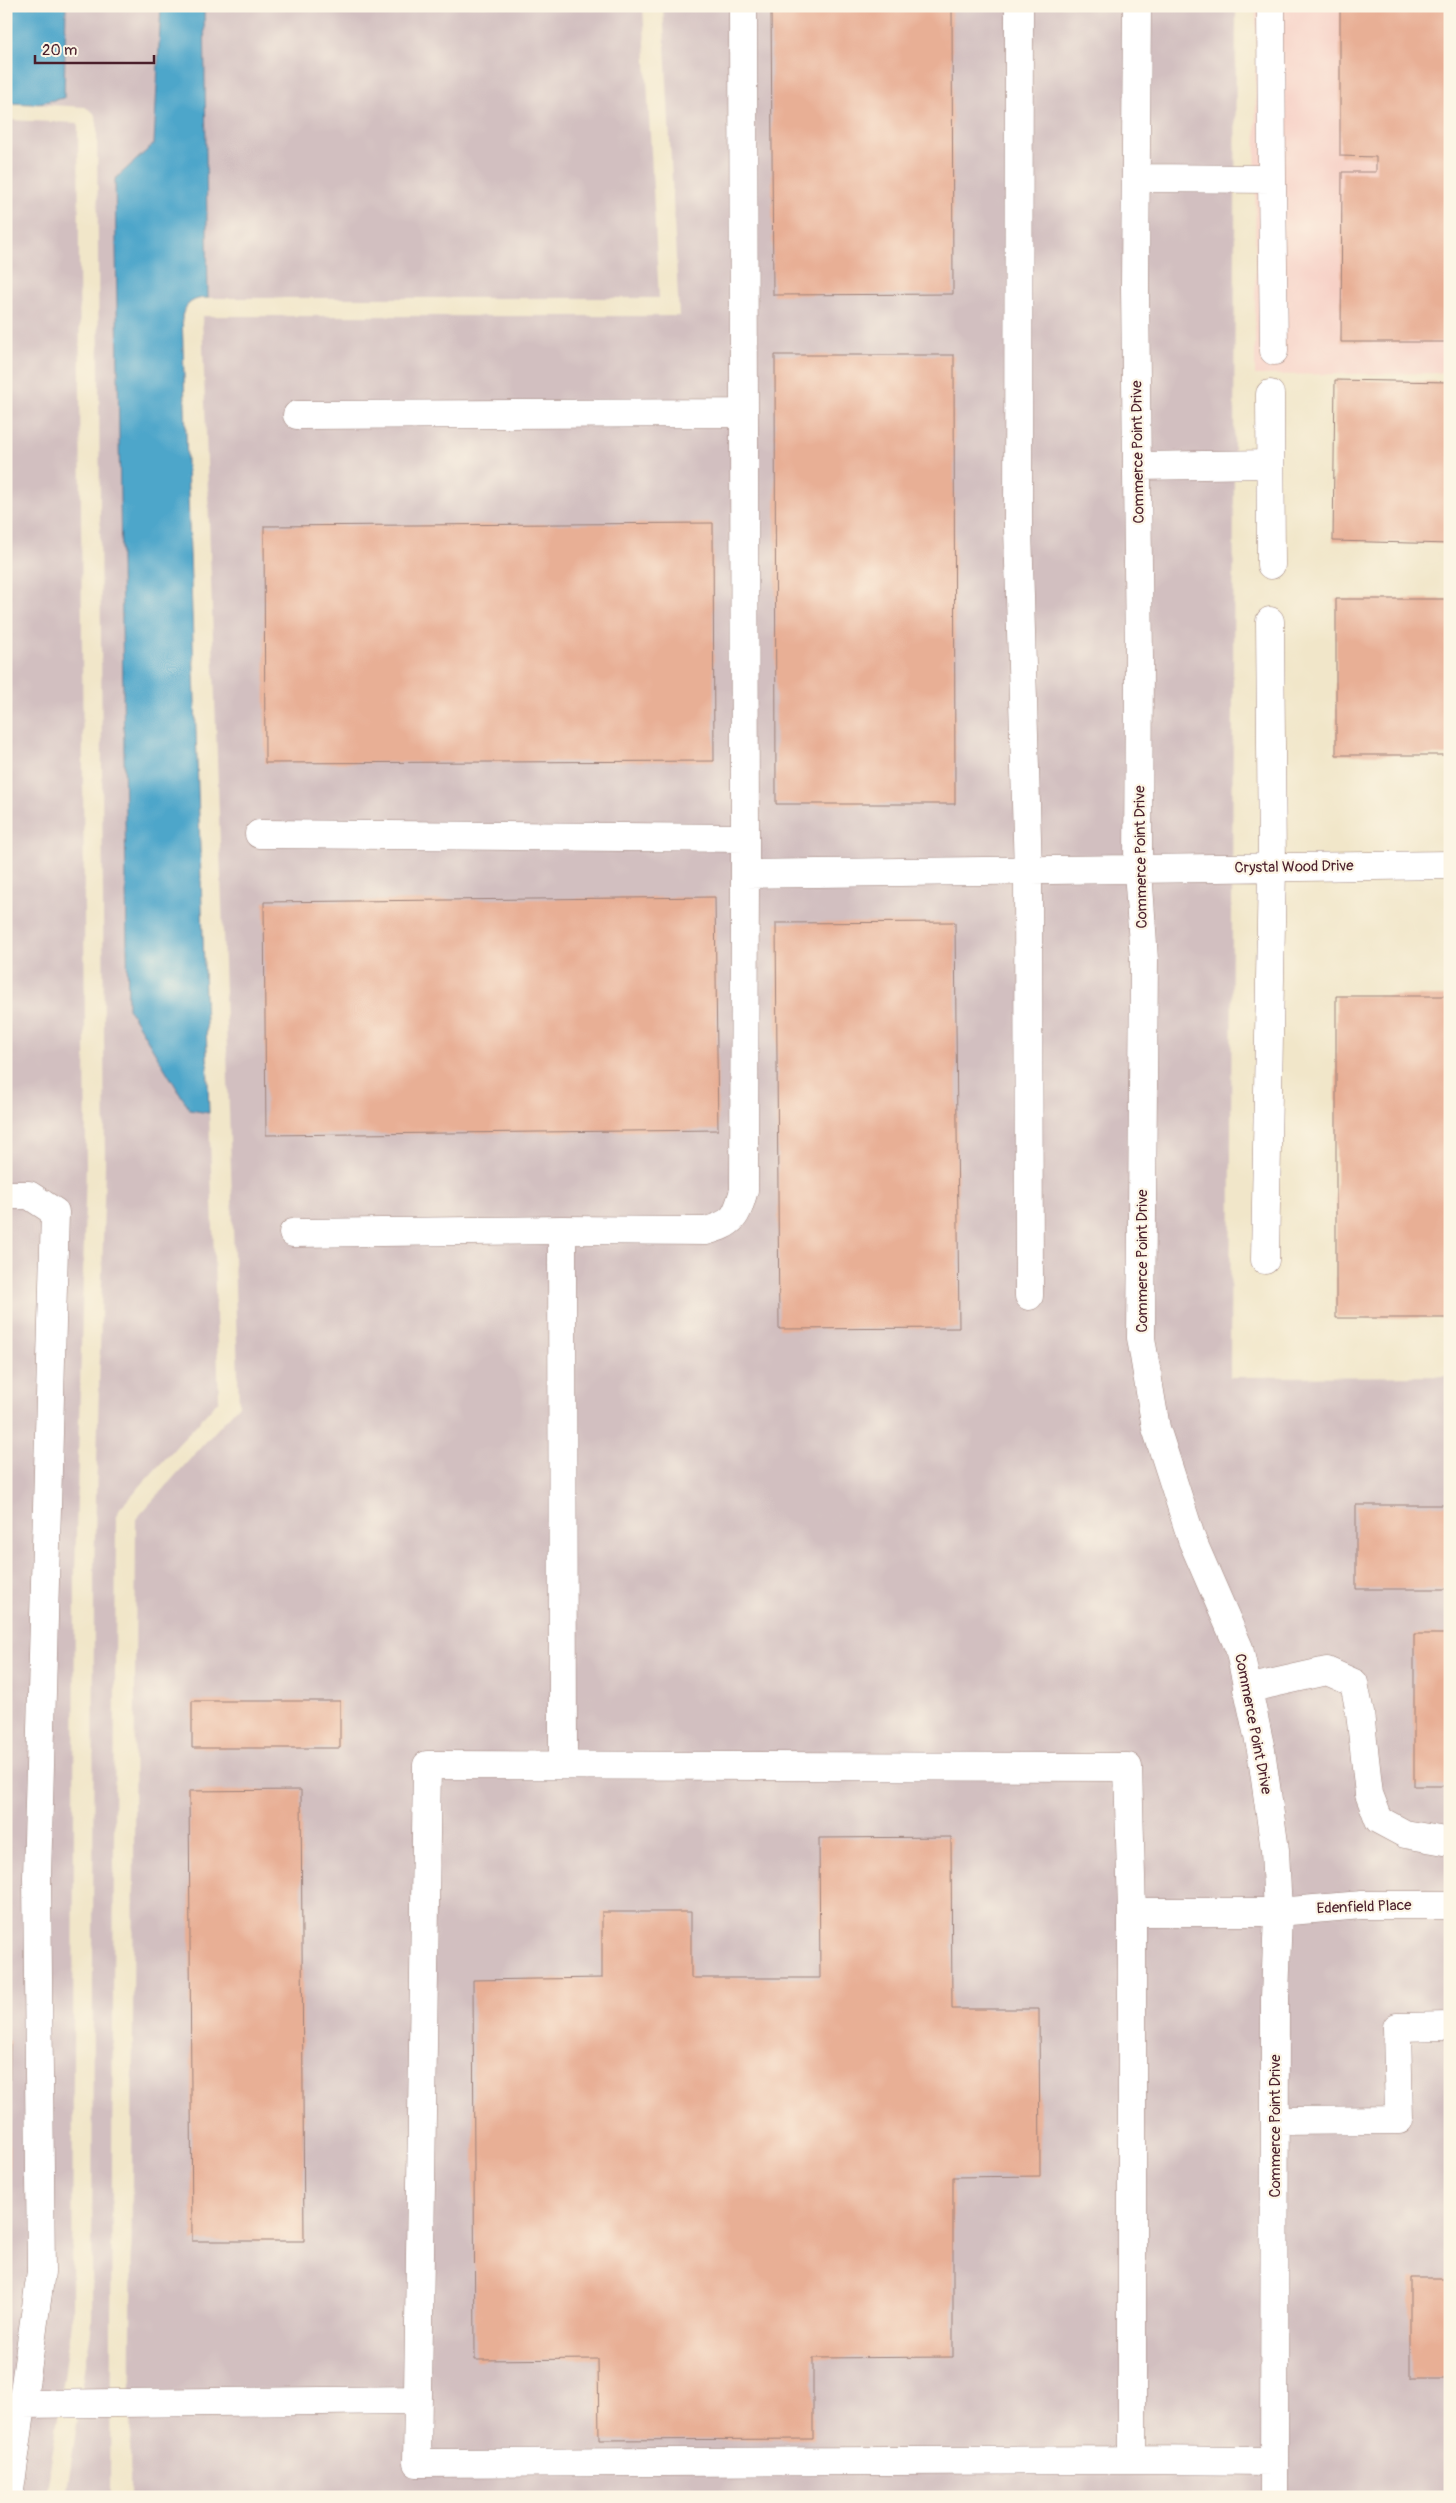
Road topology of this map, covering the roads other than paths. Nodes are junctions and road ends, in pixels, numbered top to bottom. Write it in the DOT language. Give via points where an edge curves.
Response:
graph roads {
  1 [pos="742,6"];
  2 [pos="1019,6"];
  3 [pos="1137,6"];
  4 [pos="1271,6"];
  5 [pos="1137,178"];
  6 [pos="1272,178"];
  7 [pos="1274,351"];
  8 [pos="1270,394"];
  9 [pos="744,413"];
  10 [pos="297,415"];
  11 [pos="1270,464"];
  12 [pos="1138,466"];
  13 [pos="1271,565"];
  14 [pos="1270,621"];
  15 [pos="259,834"];
  16 [pos="745,838"];
  17 [pos="1450,865"];
  18 [pos="1272,867"];
  19 [pos="1138,870"];
  20 [pos="1028,872"];
  21 [pos="745,874"];
  22 [pos="6,1195"];
  23 [pos="562,1230"];
  24 [pos="293,1233"];
  25 [pos="1264,1260"];
  26 [pos="1029,1296"];
  27 [pos="1248,1689"];
  28 [pos="563,1765"];
  29 [pos="1450,1842"];
  30 [pos="1450,1905"];
  31 [pos="1132,1912"];
  32 [pos="1278,1912"];
  33 [pos="1450,2026"];
  34 [pos="1275,2122"];
  35 [pos="418,2400"];
  36 [pos="22,2404"];
  37 [pos="1132,2460"];
  38 [pos="1274,2462"];
  39 [pos="9,2497"];
  40 [pos="1274,2497"];
  1 -- 9 [label="street"];
  2 -- 20 [label="street" via="1018,528"];
  3 -- 5 [label="street, Commerce Point Drive"];
  4 -- 6 [label="street"];
  5 -- 6 [label="street"];
  5 -- 12 [label="street, Commerce Point Drive"];
  6 -- 7 [label="street"];
  8 -- 11 [label="street"];
  9 -- 10 [label="street"];
  9 -- 16 [label="street"];
  11 -- 12 [label="street"];
  11 -- 13 [label="street"];
  12 -- 19 [label="street, Commerce Point Drive"];
  14 -- 18 [label="street"];
  15 -- 16 [label="street"];
  16 -- 21 [label="street"];
  17 -- 18 [label="street, Crystal Wood Drive"];
  18 -- 19 [label="street, Crystal Wood Drive"];
  18 -- 25 [label="street"];
  19 -- 20 [label="street, Crystal Wood Drive"];
  19 -- 27 [label="street, Commerce Point Drive" via="1144,960 1141,1338 1156,1428 1192,1540 1239,1648"];
  20 -- 21 [label="street, Crystal Wood Drive"];
  20 -- 26 [label="street"];
  21 -- 23 [label="street" via="744,1190 739,1210 727,1225 706,1230"];
  22 -- 36 [label="street" via="29,1195 55,1212 37,1877 40,2272"];
  23 -- 24 [label="street"];
  23 -- 28 [label="street"];
  27 -- 29 [label="street" via="1327,1671 1354,1683 1369,1794 1379,1820 1405,1834"];
  27 -- 32 [label="street, Commerce Point Drive" via="1261,1750 1275,1850"];
  28 -- 31 [label="street" via="1128,1767"];
  28 -- 35 [label="street" via="427,1765"];
  30 -- 32 [label="street, Edenfield Place" via="1362,1905"];
  31 -- 32 [label="street, Edenfield Place"];
  31 -- 37 [label="street"];
  32 -- 34 [label="street, Commerce Point Drive"];
  33 -- 34 [label="street" via="1397,2027 1399,2120"];
  34 -- 38 [label="street, Commerce Point Drive"];
  35 -- 36 [label="street"];
  35 -- 37 [label="street" via="417,2463"];
  36 -- 39 [label="street"];
  37 -- 38 [label="street"];
  38 -- 40 [label="street, Commerce Point Drive"];
}
